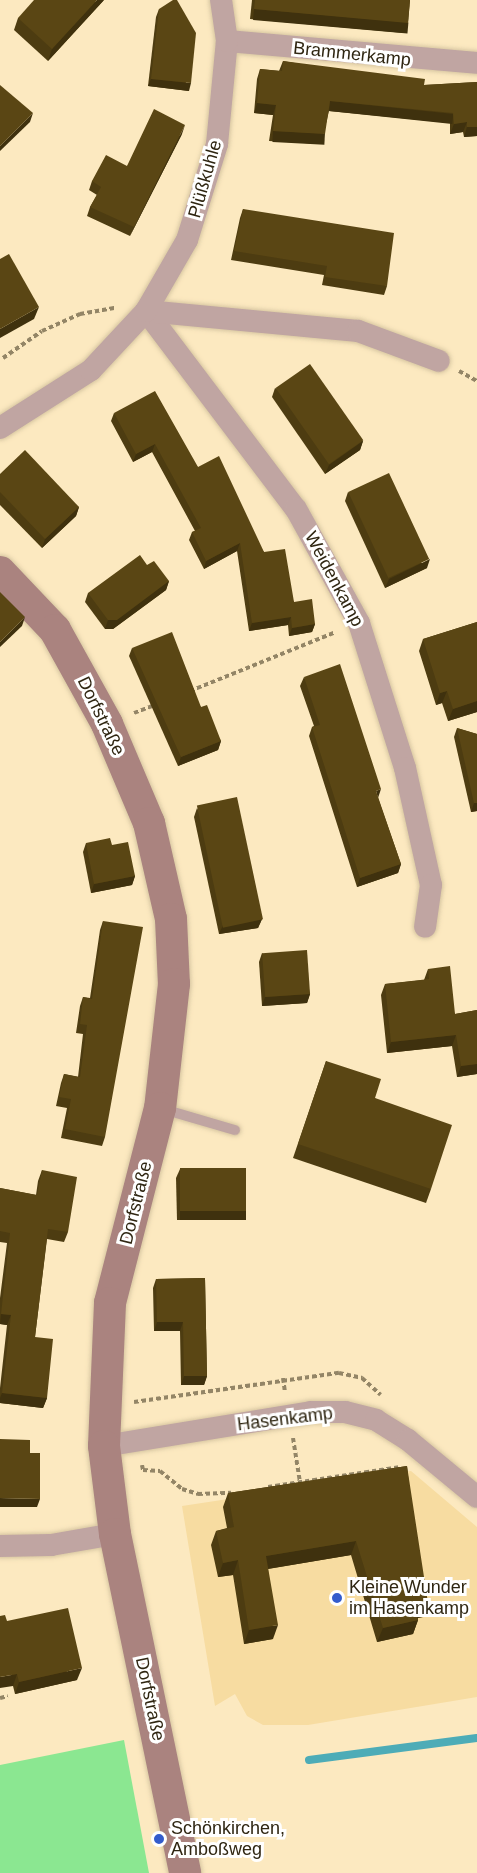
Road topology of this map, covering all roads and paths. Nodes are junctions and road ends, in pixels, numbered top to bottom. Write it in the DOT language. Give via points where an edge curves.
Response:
graph roads {
  1 [pos="221,0"];
  2 [pos="227,41"];
  3 [pos="477,63"];
  4 [pos="146,310"];
  5 [pos="3,358"];
  6 [pos="439,361"];
  7 [pos="0,428"];
  8 [pos="0,572"];
  9 [pos="359,623"];
  10 [pos="184,693"];
  11 [pos="162,702"];
  12 [pos="107,724"];
  13 [pos="425,927"];
  14 [pos="160,1108"];
  15 [pos="235,1130"];
  16 [pos="134,1402"];
  17 [pos="138,1441"];
  18 [pos="104,1446"];
  19 [pos="411,1465"];
  20 [pos="265,1488"];
  21 [pos="242,1492"];
  22 [pos="477,1497"];
  23 [pos="115,1534"];
  24 [pos="0,1546"];
  25 [pos="8,1696"];
  26 [pos="0,1698"];
  27 [pos="184,1873"];
  1 -- 2 [label="street, Plüßkuhle"];
  2 -- 3 [label="street, Brammerkamp"];
  2 -- 4 [label="street, Plüßkuhle" via="217,144 187,240"];
  4 -- 5 [label="path" via="117,308 80,315 42,331"];
  4 -- 6 [label="street" via="358,331"];
  4 -- 7 [label="street, Plüßkuhle" via="91,370"];
  4 -- 9 [label="street, Weidenkamp" via="296,509"];
  8 -- 12 [label="street, Dorfstraße" via="56,630"];
  9 -- 10 [label="path"];
  9 -- 13 [label="street, Weidenkamp" via="405,768 431,885"];
  11 -- 12 [label="path"];
  12 -- 14 [label="street, Dorfstraße" via="149,823 171,919 174,984"];
  14 -- 15 [label="lane"];
  14 -- 18 [label="street, Dorfstraße" via="110,1303"];
  16 -- 17 [label="path"];
  17 -- 18 [label="street, Hasenkamp"];
  17 -- 21 [label="path" via="143,1470 160,1471 182,1489 198,1494"];
  17 -- 22 [label="street, Hasenkamp" via="311,1412 345,1412 376,1420 408,1440"];
  18 -- 23 [label="street, Dorfstraße"];
  19 -- 20 [label="path"];
  23 -- 24 [label="street" via="51,1545"];
  23 -- 27 [label="street, Dorfstraße"];
  25 -- 26 [label="path"];
}
